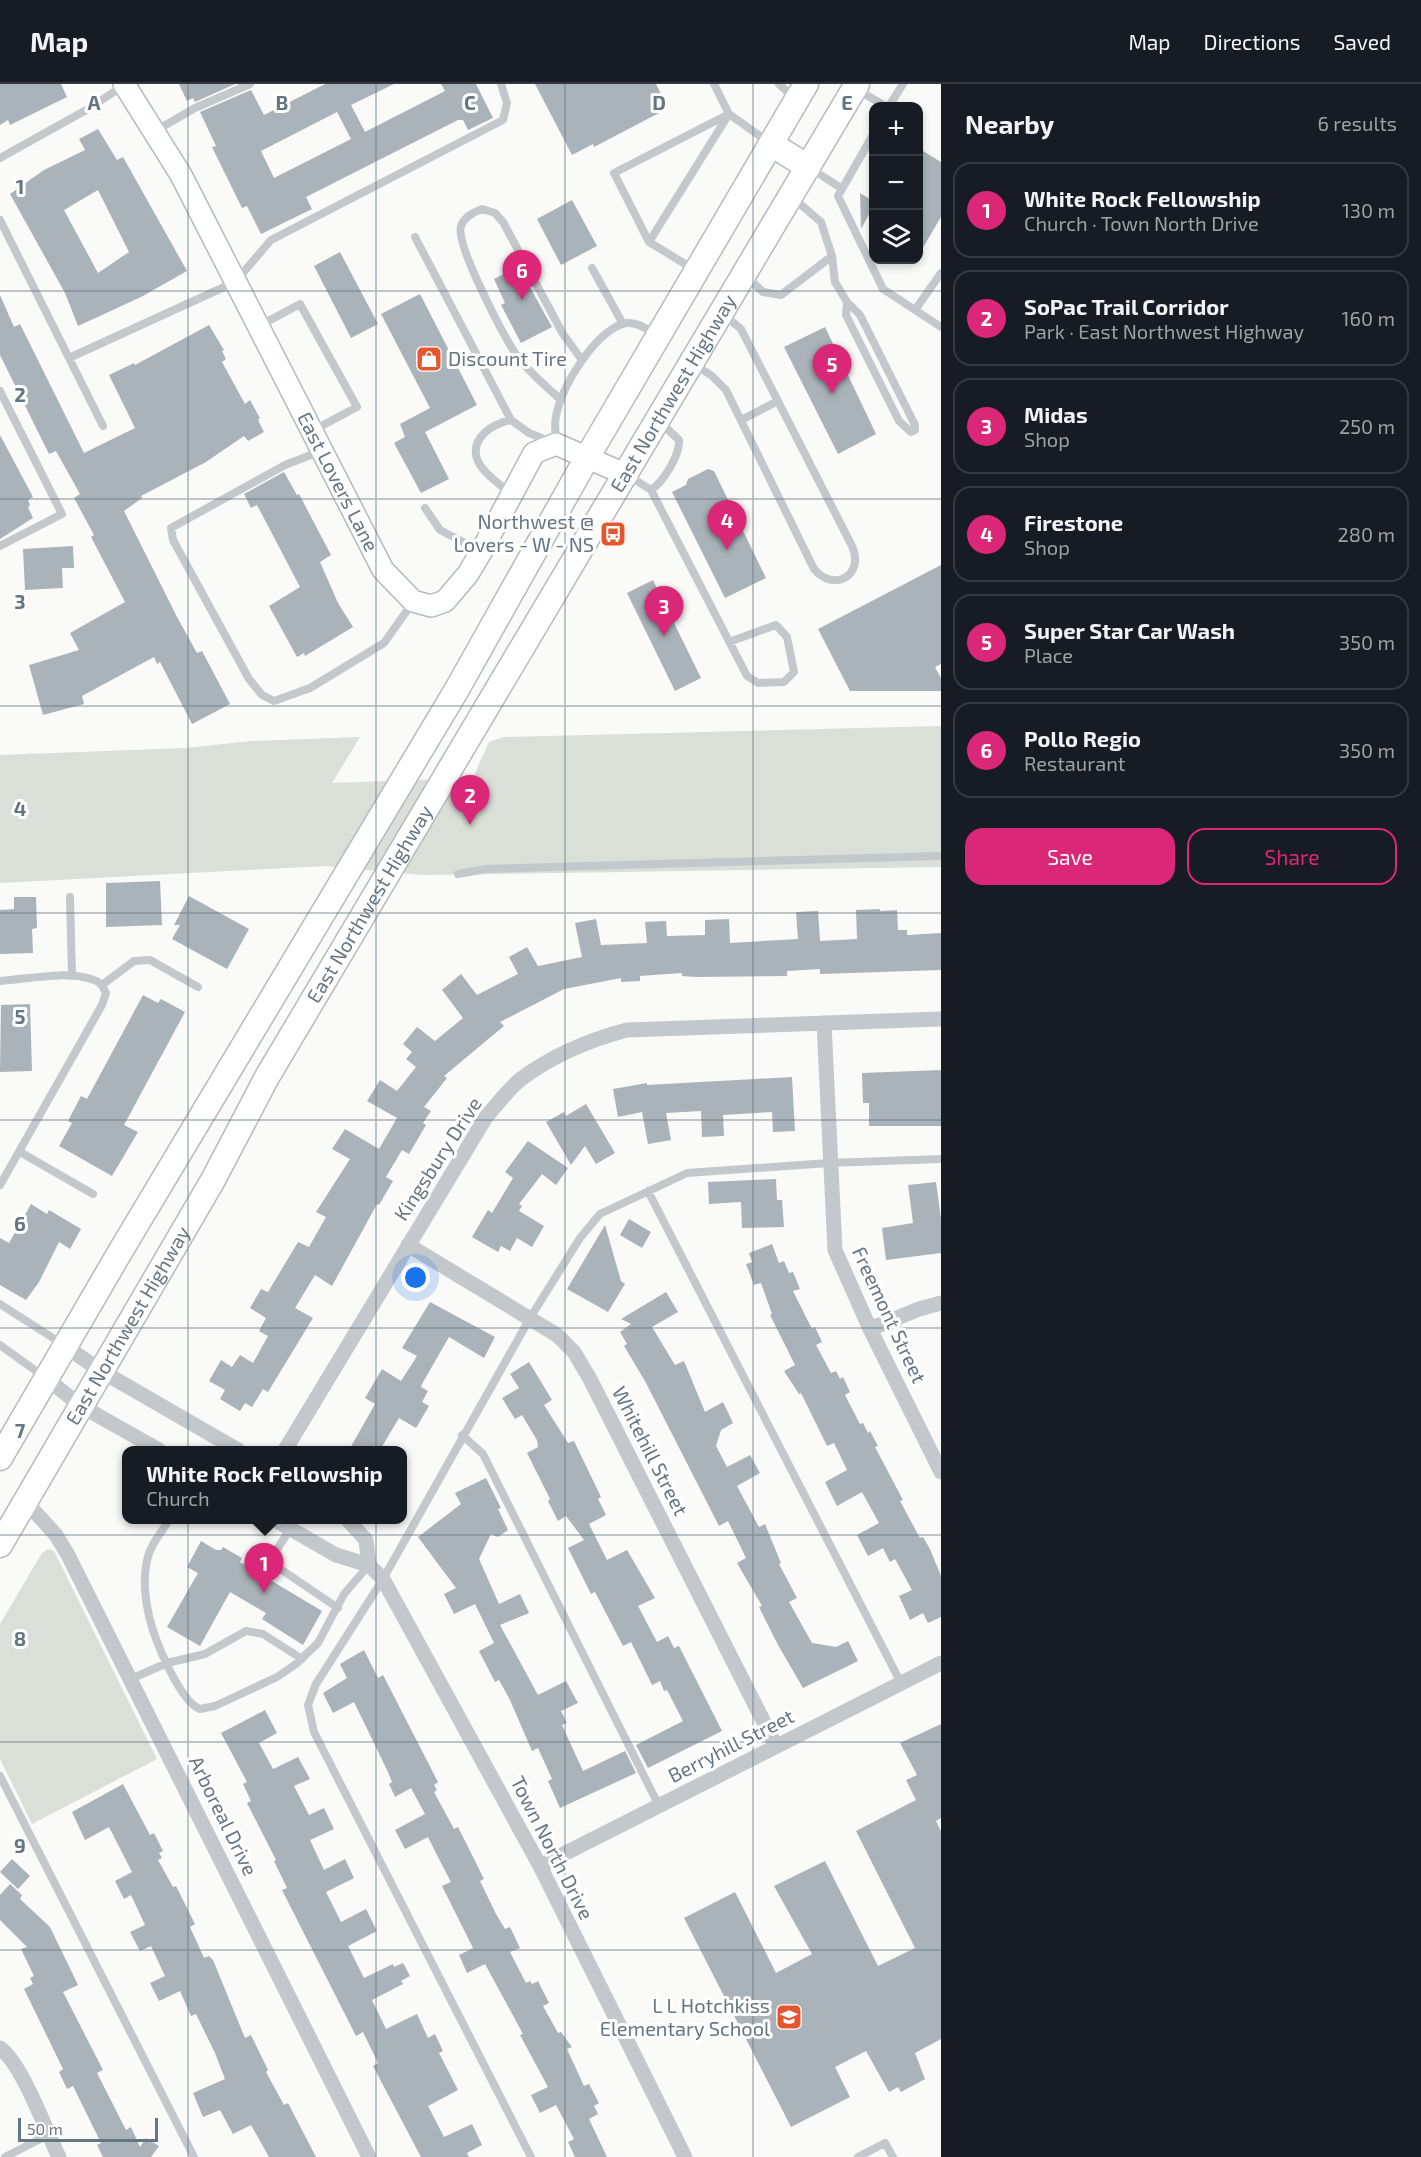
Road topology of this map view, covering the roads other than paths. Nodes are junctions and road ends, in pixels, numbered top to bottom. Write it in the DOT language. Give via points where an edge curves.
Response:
graph roads {
  1 [pos="124,84"];
  2 [pos="250,84"];
  3 [pos="501,84"];
  4 [pos="714,84"];
  5 [pos="903,84"];
  6 [pos="856,86"];
  7 [pos="794,89"];
  8 [pos="881,102"];
  9 [pos="890,102"];
  10 [pos="729,114"];
  11 [pos="155,131"];
  12 [pos="869,140"];
  13 [pos="771,144"];
  14 [pos="0,158"];
  15 [pos="808,167"];
  16 [pos="841,188"];
  17 [pos="791,196"];
  18 [pos="0,220"];
  19 [pos="415,237"];
  20 [pos="649,242"];
  21 [pos="832,256"];
  22 [pos="592,268"];
  23 [pos="696,271"];
  24 [pos="941,273"];
  25 [pos="745,275"];
  26 [pos="235,282"];
  27 [pos="847,302"];
  28 [pos="915,310"];
  29 [pos="722,314"];
  30 [pos="622,324"];
  31 [pos="941,327"];
  32 [pos="257,328"];
  33 [pos="659,335"];
  34 [pos="69,358"];
  35 [pos="582,360"];
  36 [pos="693,364"];
  37 [pos="0,391"];
  38 [pos="561,400"];
  39 [pos="778,401"];
  40 [pos="511,420"];
  41 [pos="741,420"];
  42 [pos="659,421"];
  43 [pos="103,426"];
  44 [pos="311,432"];
  45 [pos="556,444"];
  46 [pos="321,451"];
  47 [pos="588,456"];
  48 [pos="627,475"];
  49 [pos="651,490"];
  50 [pos="511,494"];
  51 [pos="425,508"];
  52 [pos="0,546"];
  53 [pos="481,552"];
  54 [pos="413,601"];
  55 [pos="729,642"];
  56 [pos="941,856"];
  57 [pos="458,874"];
  58 [pos="70,897"];
  59 [pos="72,976"];
  60 [pos="0,981"];
  61 [pos="102,985"];
  62 [pos="198,987"];
  63 [pos="941,1019"];
  64 [pos="824,1023"];
  65 [pos="20,1152"];
  66 [pos="941,1160"];
  67 [pos="830,1162"];
  68 [pos="0,1185"];
  69 [pos="648,1191"];
  70 [pos="93,1194"];
  71 [pos="408,1245"];
  72 [pos="941,1303"];
  73 [pos="0,1304"];
  74 [pos="530,1318"];
  75 [pos="870,1329"];
  76 [pos="0,1345"];
  77 [pos="65,1346"];
  78 [pos="101,1371"];
  79 [pos="47,1378"];
  80 [pos="81,1406"];
  81 [pos="462,1435"];
  82 [pos="152,1446"];
  83 [pos="231,1446"];
  84 [pos="287,1446"];
  85 [pos="0,1458"];
  86 [pos="941,1472"];
  87 [pos="26,1502"];
  88 [pos="167,1524"];
  89 [pos="282,1524"];
  90 [pos="352,1524"];
  91 [pos="290,1529"];
  92 [pos="0,1545"];
  93 [pos="369,1565"];
  94 [pos="383,1579"];
  95 [pos="338,1608"];
  96 [pos="302,1659"];
  97 [pos="167,1663"];
  98 [pos="941,1663"];
  99 [pos="131,1678"];
  100 [pos="901,1683"];
  101 [pos="776,1746"];
  102 [pos="0,1776"];
  103 [pos="659,1806"];
  104 [pos="540,1866"];
  105 [pos="0,2048"];
  106 [pos="48,2135"];
  107 [pos="5,2157"];
  108 [pos="59,2157"];
  109 [pos="194,2157"];
  110 [pos="369,2157"];
  111 [pos="531,2157"];
  112 [pos="685,2157"];
  113 [pos="858,2157"];
  114 [pos="893,2157"];
  1 -- 11 [label="street, East Lovers Lane"];
  1 -- 14 [label="lane" via="88,109"];
  2 -- 11 [label="lane"];
  3 -- 26 [label="lane" via="507,103 503,120 271,240"];
  4 -- 10 [label="lane"];
  5 -- 9 [label="lane"];
  6 -- 8 [label="lane"];
  6 -- 15 [label="main road, East Northwest Highway"];
  7 -- 13 [label="main road, East Northwest Highway"];
  10 -- 13 [label="lane"];
  10 -- 20 [label="lane"];
  10 -- 20 [label="lane" via="614,173"];
  11 -- 26 [label="street, East Lovers Lane"];
  12 -- 16 [label="lane"];
  13 -- 15 [label="main road"];
  13 -- 23 [label="main road, East Northwest Highway"];
  15 -- 16 [label="lane"];
  15 -- 17 [label="main road, East Northwest Highway"];
  16 -- 28 [label="lane" via="838,196 883,289"];
  17 -- 21 [label="lane" via="821,222"];
  17 -- 25 [label="main road, East Northwest Highway"];
  18 -- 34 [label="lane"];
  19 -- 40 [label="lane"];
  20 -- 23 [label="lane"];
  21 -- 25 [label="lane" via="780,295 763,292"];
  21 -- 27 [label="lane" via="835,282"];
  22 -- 30 [label="lane"];
  23 -- 33 [label="main road, East Northwest Highway"];
  24 -- 28 [label="lane"];
  25 -- 29 [label="main road, East Northwest Highway"];
  26 -- 32 [label="street, East Lovers Lane"];
  26 -- 34 [label="lane"];
  27 -- 27 [label="lane" via="860,315 915,430 910,432 898,422 846,315"];
  28 -- 31 [label="lane"];
  29 -- 36 [label="main road, East Northwest Highway"];
  29 -- 39 [label="lane" via="741,329"];
  30 -- 33 [label="lane" via="635,324"];
  30 -- 35 [label="lane"];
  32 -- 44 [label="street, East Lovers Lane"];
  32 -- 44 [label="lane" via="300,304 357,407"];
  33 -- 47 [label="main road, East Northwest Highway"];
  34 -- 43 [label="lane"];
  35 -- 38 [label="lane"];
  35 -- 38 [label="lane" via="563,334 503,222 495,213 482,209 470,214 461,225 460,240 467,259 516,354"];
  36 -- 41 [label="lane" via="726,390"];
  36 -- 42 [label="main road, East Northwest Highway"];
  37 -- 52 [label="lane" via="62,514"];
  38 -- 45 [label="lane" via="555,418"];
  39 -- 41 [label="lane"];
  39 -- 41 [label="lane" via="856,555 856,566 841,579 821,577 814,569"];
  40 -- 45 [label="lane"];
  40 -- 50 [label="lane" via="497,422 484,431 477,442 476,455 482,468"];
  42 -- 48 [label="main road, East Northwest Highway"];
  42 -- 49 [label="lane" via="679,440 679,449"];
  44 -- 46 [label="street, East Lovers Lane"];
  45 -- 47 [label="street"];
  45 -- 50 [label="street" via="534,453"];
  46 -- 54 [label="street, East Lovers Lane" via="383,570"];
  46 -- 54 [label="lane" via="285,465 171,528 173,540 233,649 262,695 274,701 310,688 384,644"];
  47 -- 48 [label="street"];
  47 -- 77 [label="main road, East Northwest Highway" via="456,692"];
  48 -- 49 [label="lane"];
  48 -- 78 [label="main road, East Northwest Highway" via="267,1077 213,1180"];
  49 -- 55 [label="lane"];
  50 -- 53 [label="street"];
  51 -- 53 [label="lane" via="440,530"];
  53 -- 54 [label="street" via="445,601 431,606"];
  55 -- 55 [label="lane" via="747,676 758,683 784,682 794,672 787,637 776,625"];
  56 -- 57 [label="lane" via="486,869"];
  58 -- 59 [label="lane"];
  59 -- 60 [label="lane"];
  59 -- 61 [label="lane"];
  61 -- 62 [label="lane" via="134,961 150,960"];
  61 -- 65 [label="lane" via="106,993 102,1005"];
  63 -- 64 [label="street, Kingsbury Drive"];
  64 -- 67 [label="street, Freemont Street"];
  64 -- 71 [label="street, Kingsbury Drive" via="627,1030 590,1040 559,1055 520,1080 486,1117"];
  65 -- 68 [label="lane"];
  65 -- 70 [label="lane"];
  66 -- 67 [label="lane"];
  67 -- 69 [label="lane" via="687,1173"];
  67 -- 75 [label="street, Freemont Street" via="835,1250"];
  69 -- 74 [label="lane" via="600,1215 580,1238"];
  69 -- 100 [label="lane"];
  71 -- 74 [label="street, Whitehill Street"];
  71 -- 84 [label="street, Kingsbury Drive"];
  72 -- 75 [label="street"];
  73 -- 77 [label="lane"];
  74 -- 81 [label="lane"];
  74 -- 101 [label="street, Whitehill Street" via="557,1335 574,1352 590,1379"];
  75 -- 86 [label="street, Freemont Street"];
  76 -- 79 [label="lane"];
  77 -- 78 [label="street"];
  77 -- 79 [label="main road, East Northwest Highway"];
  78 -- 80 [label="main road, East Northwest Highway"];
  78 -- 83 [label="street"];
  79 -- 80 [label="street"];
  79 -- 85 [label="main road, East Northwest Highway"];
  80 -- 82 [label="street"];
  80 -- 87 [label="main road, East Northwest Highway"];
  81 -- 94 [label="lane"];
  81 -- 103 [label="lane" via="483,1454"];
  87 -- 92 [label="main road, East Northwest Highway"];
  87 -- 99 [label="street, Arboreal Drive" via="56,1535"];
  88 -- 97 [label="lane" via="149,1554 145,1587 149,1617"];
  89 -- 91 [label="street, Town North Drive"];
  90 -- 93 [label="street" via="366,1540"];
  91 -- 93 [label="street, Town North Drive" via="336,1555"];
  91 -- 95 [label="lane" via="273,1564"];
  93 -- 94 [label="street, Town North Drive"];
  93 -- 95 [label="lane" via="344,1594"];
  94 -- 104 [label="street, Town North Drive"];
  94 -- 111 [label="lane" via="316,1684 308,1705 314,1732"];
  95 -- 96 [label="lane" via="318,1643"];
  96 -- 97 [label="lane" via="263,1635 246,1631 205,1654"];
  96 -- 97 [label="lane" via="277,1677 200,1709 188,1701"];
  97 -- 99 [label="lane"];
  98 -- 100 [label="street, Berryhill Street"];
  99 -- 110 [label="street, Arboreal Drive"];
  100 -- 101 [label="street, Berryhill Street"];
  101 -- 103 [label="street, Berryhill Street"];
  102 -- 109 [label="lane"];
  103 -- 104 [label="street, Berryhill Street"];
  104 -- 112 [label="street, Town North Drive"];
  105 -- 106 [label="street" via="8,2054"];
  106 -- 107 [label="lane"];
  106 -- 108 [label="street"];
  113 -- 114 [label="lane" via="885,2143"];
}
